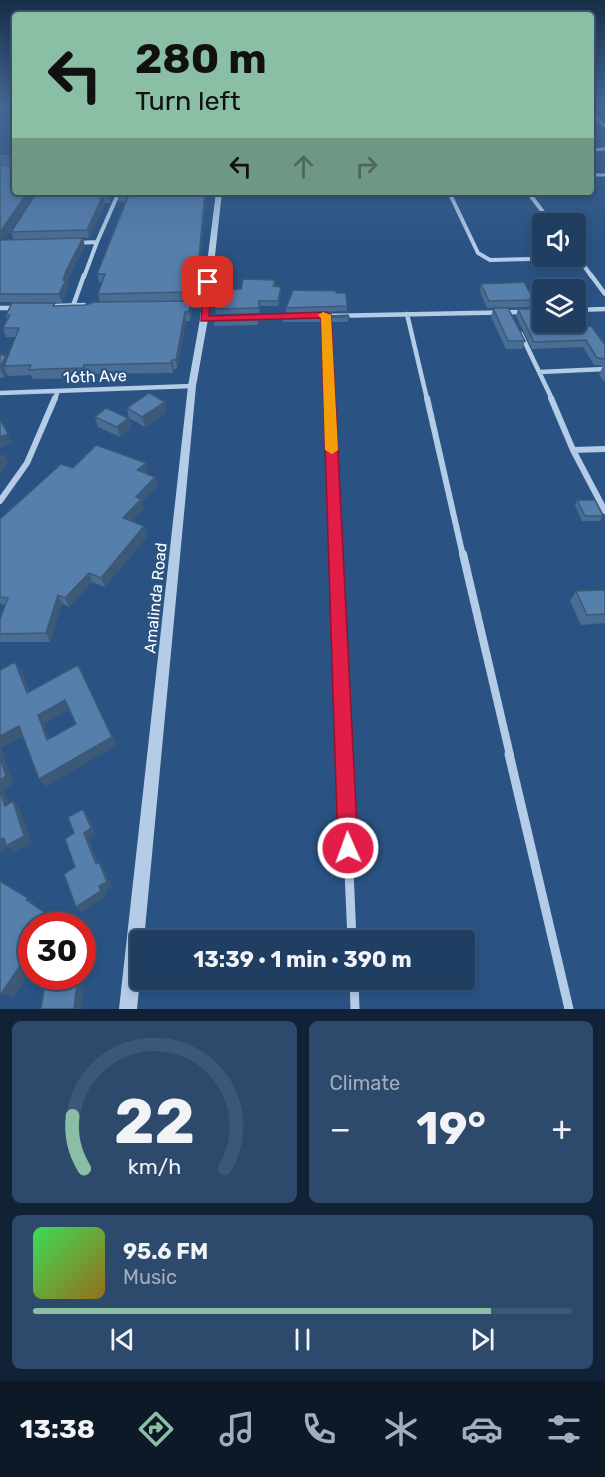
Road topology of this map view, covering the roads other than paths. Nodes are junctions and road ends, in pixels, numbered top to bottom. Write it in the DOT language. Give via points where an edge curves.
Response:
graph roads {
  1 [pos="118,195"];
  2 [pos="219,195"];
  3 [pos="450,195"];
  4 [pos="530,195"];
  5 [pos="544,213"];
  6 [pos="97,242"];
  7 [pos="74,243"];
  8 [pos="532,258"];
  9 [pos="585,267"];
  10 [pos="605,294"];
  11 [pos="97,305"];
  12 [pos="181,305"];
  13 [pos="205,305"];
  14 [pos="52,306"];
  15 [pos="73,306"];
  16 [pos="0,308"];
  17 [pos="21,308"];
  18 [pos="605,309"];
  19 [pos="586,310"];
  20 [pos="509,312"];
  21 [pos="532,312"];
  22 [pos="407,314"];
  23 [pos="326,315"];
  24 [pos="226,318"];
  25 [pos="514,322"];
  26 [pos="520,332"];
  27 [pos="605,369"];
  28 [pos="540,372"];
  29 [pos="192,386"];
  30 [pos="58,391"];
  31 [pos="0,393"];
  32 [pos="605,449"];
  33 [pos="573,450"];
  34 [pos="0,501"];
  35 [pos="605,511"];
  36 [pos="352,930"];
  37 [pos="354,990"];
  38 [pos="128,1009"];
  39 [pos="355,1009"];
  40 [pos="569,1009"];
  1 -- 6 [label="street"];
  2 -- 13 [label="street, Amalinda Road"];
  3 -- 8 [label="street" via="478,254 490,260"];
  4 -- 5 [label="street"];
  6 -- 7 [label="street"];
  6 -- 15 [label="street"];
  9 -- 10 [label="street"];
  11 -- 15 [label="street"];
  12 -- 13 [label="street"];
  13 -- 29 [label="street, Amalinda Road" via="210,319"];
  14 -- 15 [label="street"];
  16 -- 17 [label="street"];
  18 -- 19 [label="street"];
  20 -- 21 [label="street"];
  20 -- 22 [label="street"];
  20 -- 25 [label="street"];
  22 -- 23 [label="street"];
  22 -- 40 [label="street"];
  23 -- 24 [label="street"];
  23 -- 36 [label="street"];
  26 -- 28 [label="street"];
  27 -- 28 [label="street"];
  28 -- 33 [label="street"];
  29 -- 30 [label="street, 16th Ave"];
  29 -- 38 [label="street, Amalinda Road"];
  30 -- 31 [label="street, 16th Ave"];
  30 -- 34 [label="street" via="27,464 15,486"];
  32 -- 33 [label="street"];
  33 -- 35 [label="street"];
  37 -- 39 [label="street"];
}
